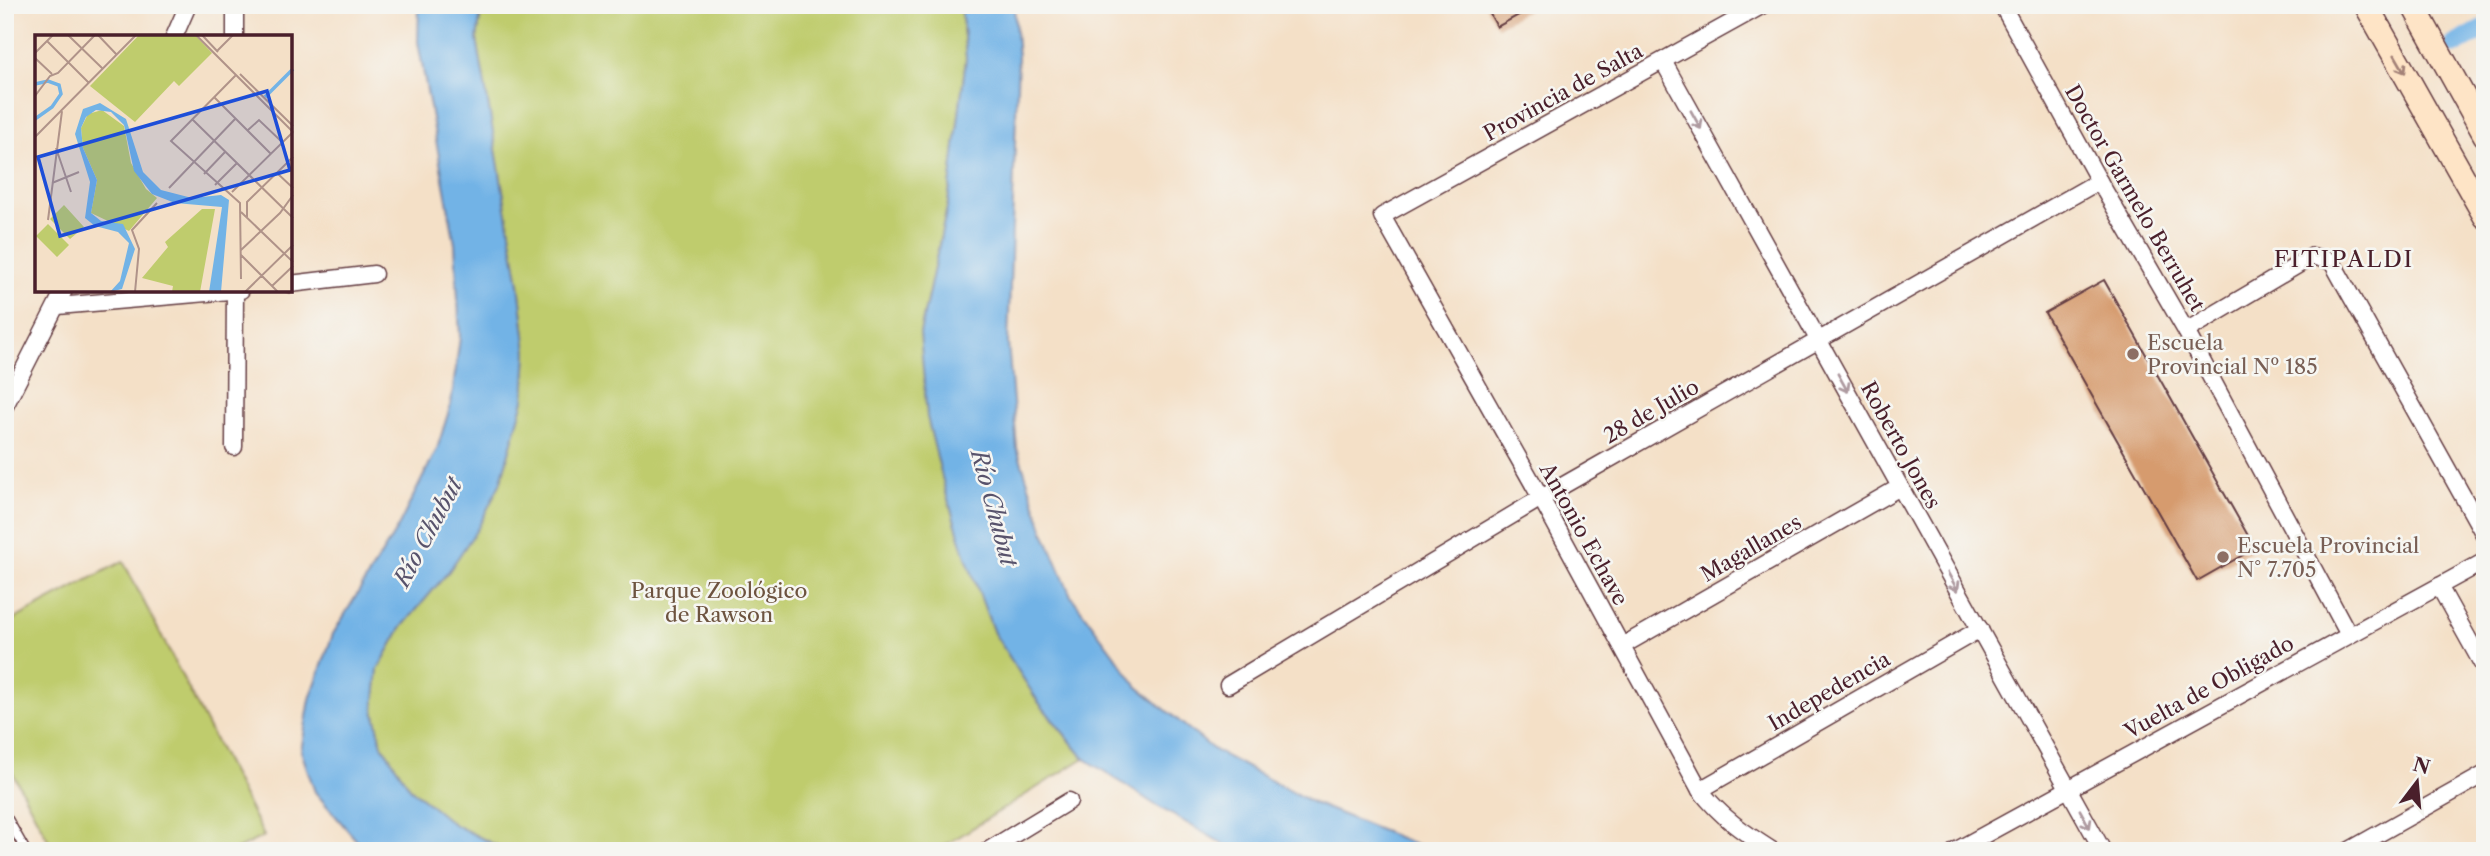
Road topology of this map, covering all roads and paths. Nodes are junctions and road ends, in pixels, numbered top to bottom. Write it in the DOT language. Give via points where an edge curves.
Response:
graph roads {
  1 [pos="188,5"];
  2 [pos="232,5"];
  3 [pos="1763,5"];
  4 [pos="2002,5"];
  5 [pos="2404,5"];
  6 [pos="2413,5"];
  7 [pos="2371,14"];
  8 [pos="175,35"];
  9 [pos="235,35"];
  10 [pos="1663,61"];
  11 [pos="2485,135"];
  12 [pos="2099,181"];
  13 [pos="1382,216"];
  14 [pos="2485,216"];
  15 [pos="374,274"];
  16 [pos="292,284"];
  17 [pos="210,292"];
  18 [pos="235,292"];
  19 [pos="61,298"];
  20 [pos="2186,331"];
  21 [pos="1818,340"];
  22 [pos="5,406"];
  23 [pos="234,447"];
  24 [pos="1900,487"];
  25 [pos="1541,498"];
  26 [pos="2485,536"];
  27 [pos="2485,561"];
  28 [pos="2439,586"];
  29 [pos="1980,629"];
  30 [pos="2349,635"];
  31 [pos="1622,646"];
  32 [pos="2485,668"];
  33 [pos="1228,685"];
  34 [pos="2485,774"];
  35 [pos="2068,788"];
  36 [pos="1700,790"];
  37 [pos="1069,802"];
  38 [pos="5,814"];
  39 [pos="2354,849"];
  40 [pos="26,851"];
  41 [pos="987,851"];
  42 [pos="1773,851"];
  43 [pos="1955,851"];
  44 [pos="2103,851"];
  1 -- 8 [label="street"];
  2 -- 9 [label="street"];
  3 -- 10 [label="street, Provincia de Salta"];
  4 -- 12 [label="street, Doctor Garmelo Berruhet"];
  5 -- 7 [label="main road"];
  6 -- 11 [label="main road"];
  7 -- 14 [label="main road, one-way"];
  10 -- 13 [label="street, Provincia de Salta"];
  10 -- 21 [label="street, Roberto Jones, one-way"];
  12 -- 20 [label="street, Doctor Garmelo Berruhet"];
  12 -- 21 [label="street, 28 de Julio"];
  13 -- 25 [label="street, Antonio Echave"];
  15 -- 16 [label="street"];
  17 -- 19 [label="street"];
  18 -- 23 [label="street"];
  19 -- 22 [label="street"];
  20 -- 26 [label="street" via="2313,256 2332,262"];
  20 -- 30 [label="street, Doctor Garmelo Berruhet"];
  21 -- 24 [label="street, Roberto Jones, one-way"];
  21 -- 25 [label="street, 28 de Julio"];
  24 -- 29 [label="street, Roberto Jones, one-way"];
  24 -- 31 [label="street, Magallanes"];
  25 -- 31 [label="street, Antonio Echave"];
  25 -- 33 [label="street, 28 de Julio"];
  27 -- 28 [label="street, Vuelta de Obligado"];
  28 -- 30 [label="street, Vuelta de Obligado"];
  28 -- 32 [label="street"];
  29 -- 35 [label="street, Roberto Jones"];
  29 -- 36 [label="street, Indepedencia"];
  30 -- 35 [label="street, Vuelta de Obligado"];
  31 -- 36 [label="street, Antonio Echave"];
  34 -- 39 [label="street"];
  35 -- 43 [label="street, Vuelta de Obligado"];
  35 -- 44 [label="street, Roberto Jones, one-way"];
  36 -- 42 [label="street, Antonio Echave" via="1732,825"];
  37 -- 41 [label="street"];
  38 -- 40 [label="lane"];
}
